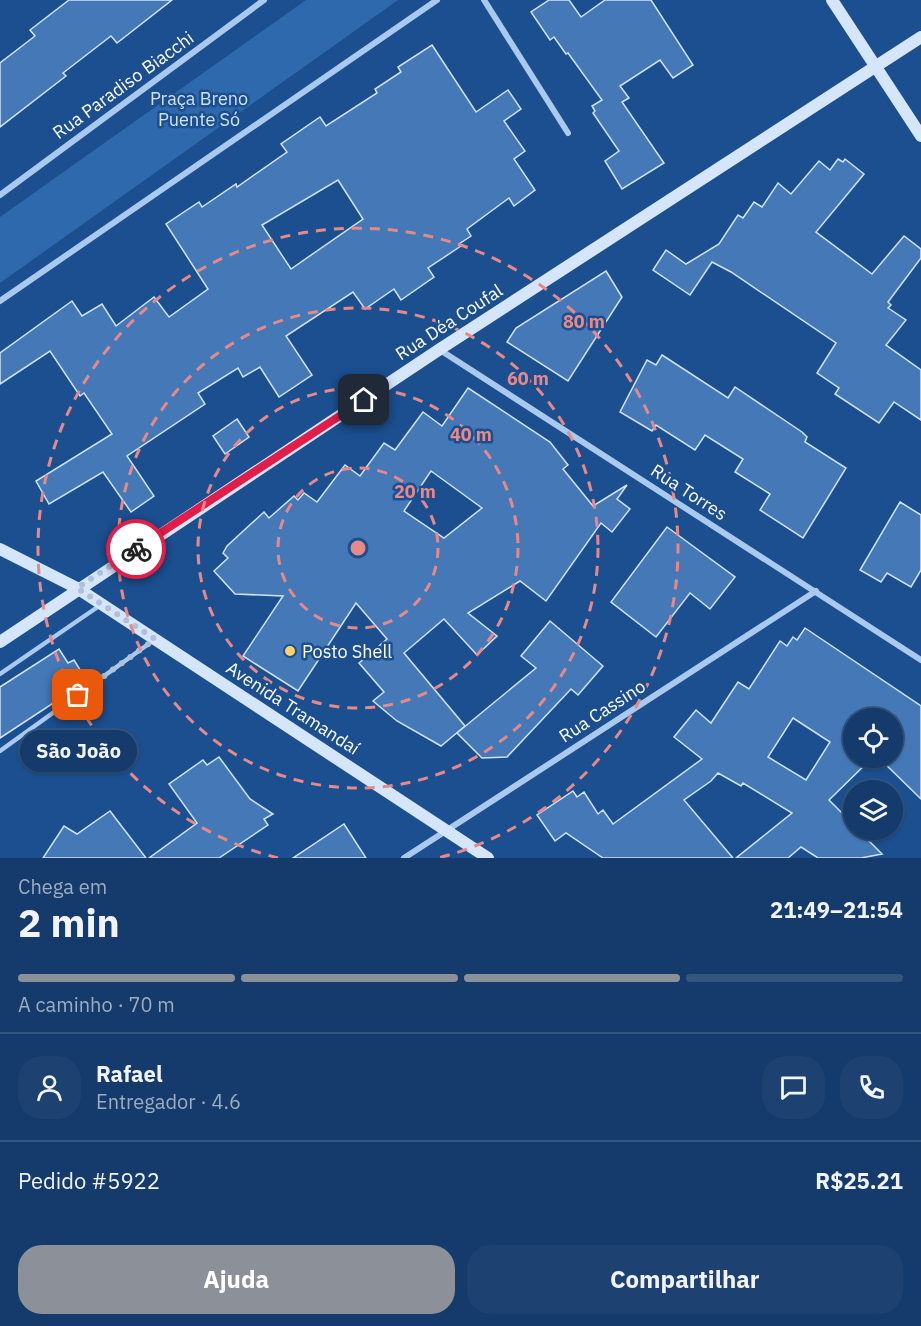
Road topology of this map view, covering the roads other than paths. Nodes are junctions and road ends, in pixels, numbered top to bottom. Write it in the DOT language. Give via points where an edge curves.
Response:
graph roads {
  1 [pos="264,0"];
  2 [pos="437,0"];
  3 [pos="484,0"];
  4 [pos="832,0"];
  5 [pos="921,38"];
  6 [pos="875,67"];
  7 [pos="568,133"];
  8 [pos="921,136"];
  9 [pos="0,195"];
  10 [pos="0,302"];
  11 [pos="440,349"];
  12 [pos="0,549"];
  13 [pos="77,588"];
  14 [pos="816,591"];
  15 [pos="102,604"];
  16 [pos="155,639"];
  17 [pos="0,642"];
  18 [pos="921,660"];
  19 [pos="0,674"];
  20 [pos="0,751"];
  21 [pos="446,830"];
  22 [pos="404,858"];
  23 [pos="488,858"];
  1 -- 9 [label="street, Rua Paradiso Biacchi"];
  2 -- 10 [label="street"];
  3 -- 7 [label="street"];
  4 -- 6 [label="main road"];
  5 -- 6 [label="main road, Rua Déa Coufal"];
  6 -- 8 [label="main road"];
  6 -- 11 [label="main road, Rua Déa Coufal"];
  11 -- 13 [label="main road, Rua Déa Coufal"];
  11 -- 14 [label="street, Rua Torres"];
  12 -- 13 [label="main road, Avenida Tramandaí"];
  13 -- 15 [label="main road, Avenida Tramandaí"];
  13 -- 17 [label="main road, Rua Déa Coufal"];
  14 -- 18 [label="street, Rua Torres"];
  14 -- 21 [label="street, Rua Cassino"];
  15 -- 16 [label="main road, Avenida Tramandaí"];
  15 -- 19 [label="lane"];
  16 -- 20 [label="lane"];
  16 -- 21 [label="main road, Avenida Tramandaí"];
  21 -- 22 [label="street, Rua Cassino"];
  21 -- 23 [label="main road, Avenida Tramandaí"];
}
